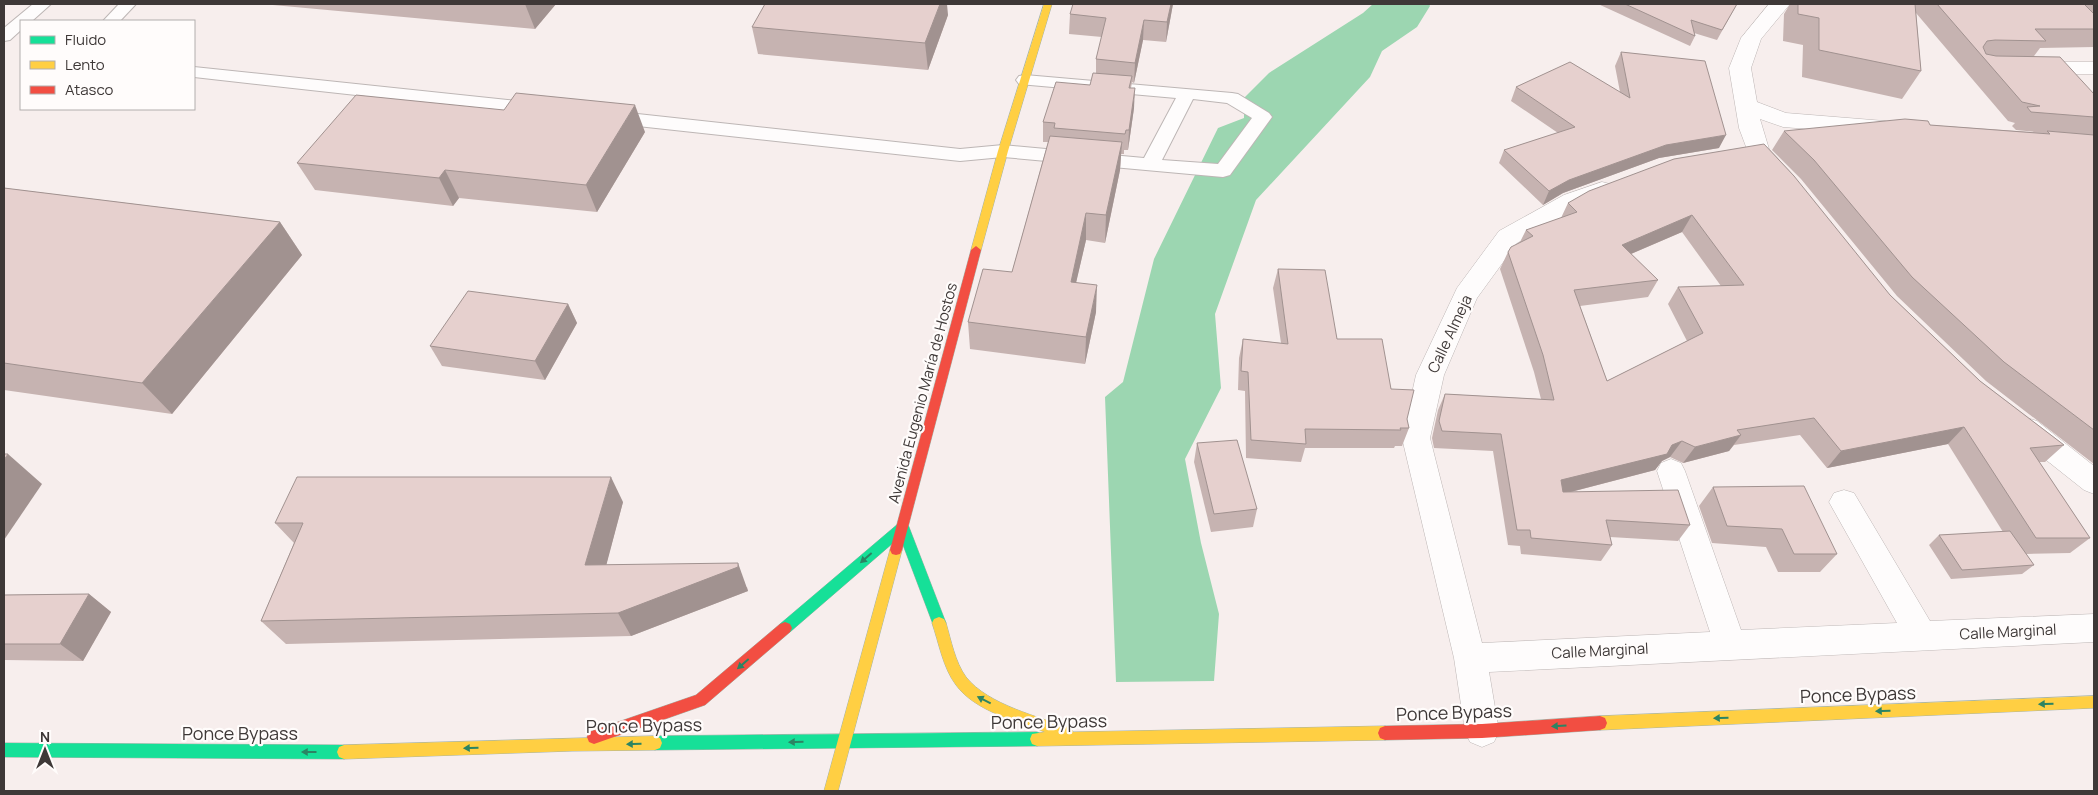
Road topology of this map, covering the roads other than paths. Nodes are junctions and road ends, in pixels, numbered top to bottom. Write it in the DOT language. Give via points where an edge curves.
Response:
graph roads {
  1 [pos="43,4"];
  2 [pos="128,4"];
  3 [pos="1048,4"];
  4 [pos="1780,4"];
  5 [pos="23,20"];
  6 [pos="112,20"];
  7 [pos="20,23"];
  8 [pos="4,36"];
  9 [pos="2010,68"];
  10 [pos="2094,68"];
  11 [pos="195,72"];
  12 [pos="1025,80"];
  13 [pos="1187,93"];
  14 [pos="1747,106"];
  15 [pos="557,111"];
  16 [pos="596,116"];
  17 [pos="1910,131"];
  18 [pos="1003,151"];
  19 [pos="1150,165"];
  20 [pos="1625,182"];
  21 [pos="1792,186"];
  22 [pos="2012,418"];
  23 [pos="1671,471"];
  24 [pos="2094,482"];
  25 [pos="1844,502"];
  26 [pos="903,527"];
  27 [pos="2094,628"];
  28 [pos="1921,636"];
  29 [pos="1730,644"];
  30 [pos="1470,658"];
  31 [pos="2094,702"];
  32 [pos="1482,732"];
  33 [pos="1078,739"];
  34 [pos="845,742"];
  35 [pos="572,744"];
  36 [pos="4,750"];
  37 [pos="832,791"];
  1 -- 5 [label="lane"];
  2 -- 6 [label="lane"];
  3 -- 12 [label="main road, Avenida Eugenio María de Hostos"];
  4 -- 14 [label="street" via="1751,38 1740,68"];
  7 -- 8 [label="lane"];
  9 -- 10 [label="street"];
  11 -- 15 [label="lane"];
  12 -- 13 [label="lane"];
  12 -- 18 [label="main road, Avenida Eugenio María de Hostos"];
  13 -- 19 [label="lane"];
  13 -- 19 [label="lane" via="1232,98 1263,117 1223,171"];
  14 -- 17 [label="street" via="1783,120"];
  14 -- 21 [label="street" via="1750,128 1746,153"];
  16 -- 18 [label="lane" via="960,155"];
  18 -- 19 [label="lane"];
  18 -- 26 [label="main road, Avenida Eugenio María de Hostos"];
  20 -- 30 [label="street, Calle Almeja" via="1572,201 1508,237 1466,295 1430,375 1416,438"];
  22 -- 24 [label="street"];
  23 -- 29 [label="street"];
  25 -- 28 [label="street"];
  33 -- 26 [label="main road, one-way" via="990,703 973,694 960,680"];
  26 -- 34 [label="main road, Avenida Eugenio María de Hostos"];
  26 -- 35 [label="main road, one-way" via="700,700"];
  27 -- 28 [label="street, Calle Marginal"];
  28 -- 29 [label="street, Calle Marginal"];
  29 -- 30 [label="street, Calle Marginal"];
  30 -- 32 [label="street, Calle Almeja"];
  31 -- 32 [label="main road, Ponce Bypass, one-way" via="1593,723"];
  32 -- 33 [label="main road, Ponce Bypass"];
  33 -- 34 [label="main road, Ponce Bypass"];
  34 -- 35 [label="main road, Ponce Bypass, one-way"];
  34 -- 37 [label="main road, Avenida Eugenio María de Hostos"];
  35 -- 36 [label="main road, Ponce Bypass, one-way" via="346,752"];
}
